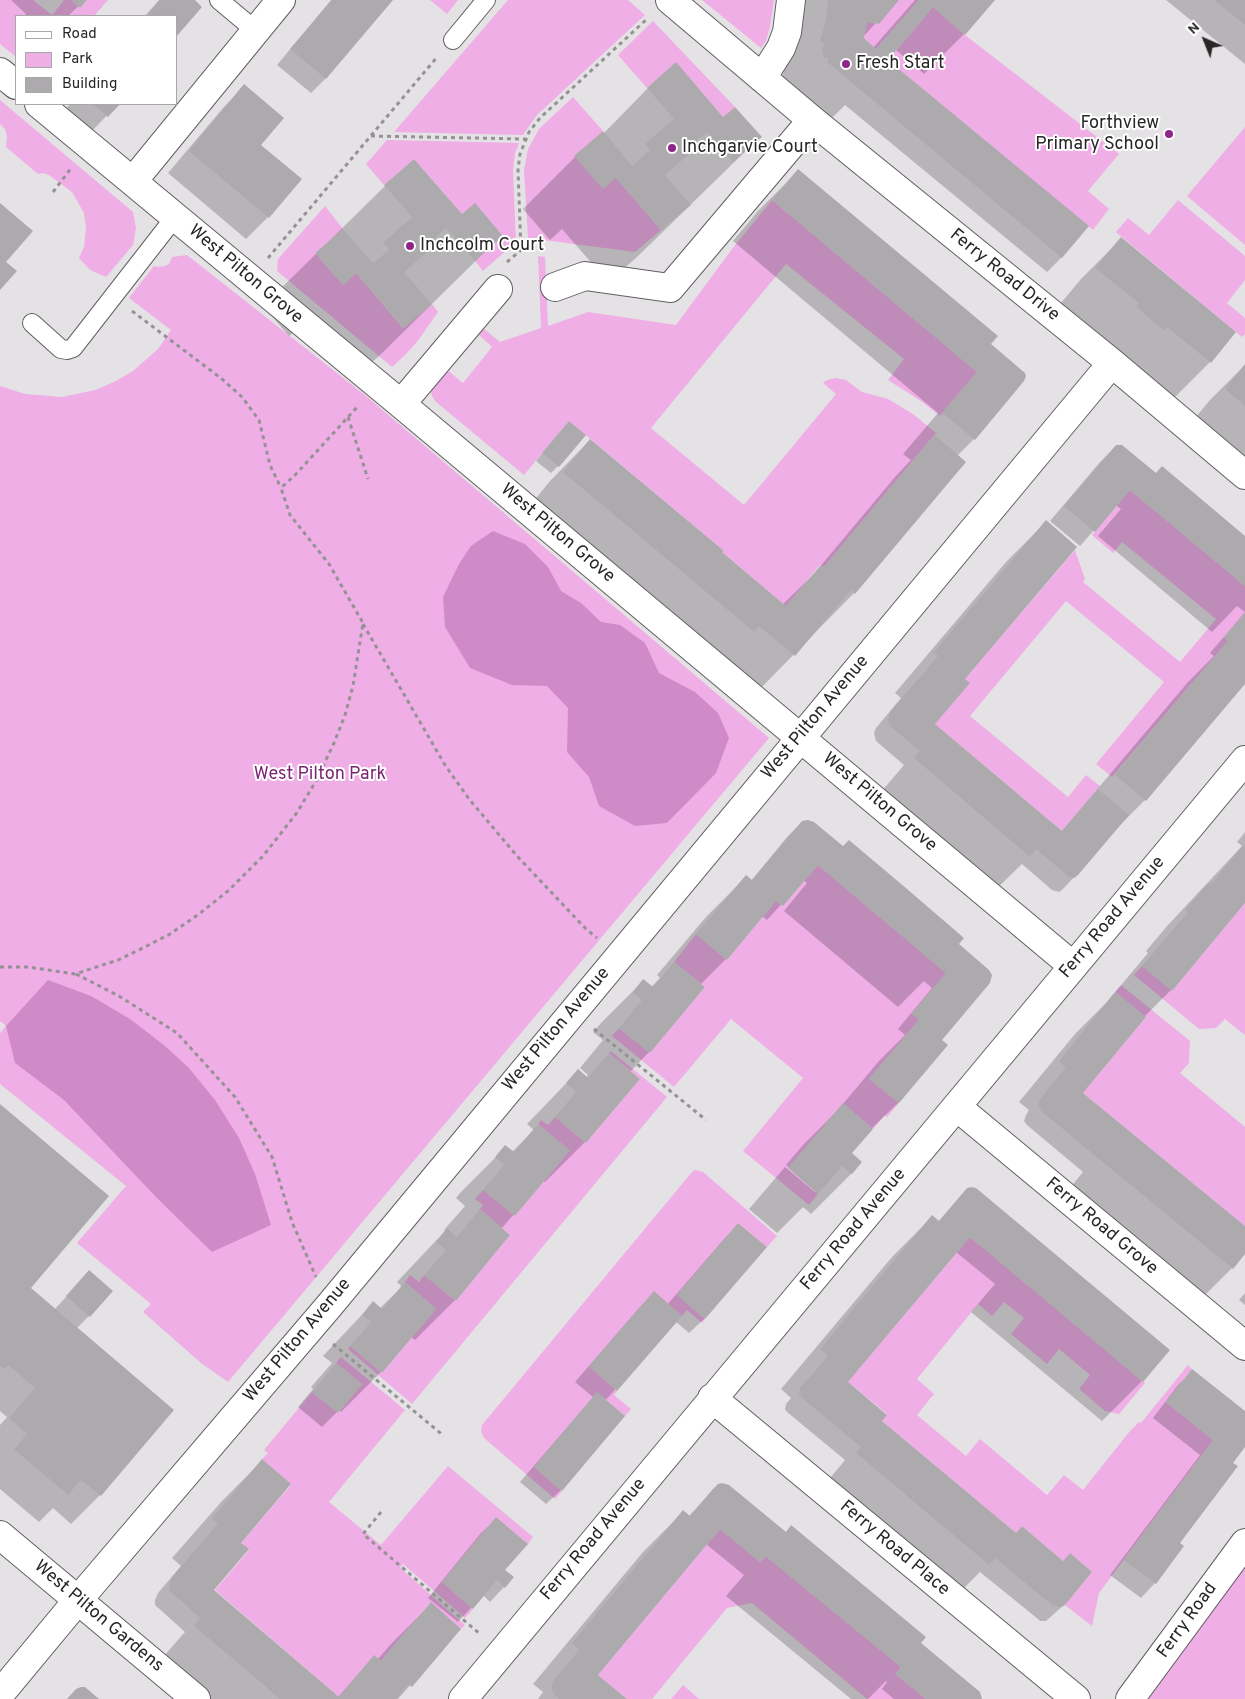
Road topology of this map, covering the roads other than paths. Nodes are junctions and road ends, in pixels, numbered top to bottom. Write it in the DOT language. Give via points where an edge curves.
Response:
graph roads {
  1 [pos="220,0"];
  2 [pos="281,0"];
  3 [pos="486,0"];
  4 [pos="791,0"];
  5 [pos="661,6"];
  6 [pos="256,30"];
  7 [pos="453,40"];
  8 [pos="0,72"];
  9 [pos="762,78"];
  10 [pos="15,84"];
  11 [pos="40,105"];
  12 [pos="812,120"];
  13 [pos="133,181"];
  14 [pos="175,217"];
  15 [pos="555,287"];
  16 [pos="498,289"];
  17 [pos="32,323"];
  18 [pos="1112,363"];
  19 [pos="401,404"];
  20 [pos="1245,475"];
  21 [pos="800,737"];
  22 [pos="1245,760"];
  23 [pos="1073,966"];
  24 [pos="957,1107"];
  25 [pos="1245,1346"];
  26 [pos="712,1398"];
  27 [pos="0,1535"];
  28 [pos="1245,1543"];
  29 [pos="78,1600"];
  30 [pos="0,1694"];
  31 [pos="465,1698"];
  32 [pos="196,1699"];
  33 [pos="1076,1699"];
  34 [pos="1130,1699"];
  1 -- 6 [label="lane"];
  2 -- 6 [label="street"];
  3 -- 7 [label="lane"];
  4 -- 9 [label="street" via="787,32"];
  5 -- 9 [label="street, Ferry Road Drive"];
  6 -- 13 [label="street"];
  8 -- 10 [label="street"];
  9 -- 12 [label="street, Ferry Road Drive"];
  11 -- 13 [label="street, West Pilton Grove"];
  12 -- 15 [label="street" via="670,288 585,276"];
  12 -- 18 [label="street, Ferry Road Drive"];
  13 -- 14 [label="street, West Pilton Grove"];
  14 -- 17 [label="lane" via="75,346 61,348"];
  14 -- 19 [label="street, West Pilton Grove"];
  16 -- 19 [label="street"];
  18 -- 20 [label="street, Ferry Road Drive"];
  18 -- 21 [label="street, West Pilton Avenue"];
  19 -- 21 [label="street, West Pilton Grove"];
  21 -- 23 [label="street, West Pilton Grove"];
  21 -- 29 [label="street, West Pilton Avenue" via="320,1316"];
  22 -- 23 [label="street, Ferry Road Avenue"];
  23 -- 24 [label="street, Ferry Road Avenue"];
  24 -- 25 [label="street, Ferry Road Grove"];
  24 -- 26 [label="street, Ferry Road Avenue"];
  26 -- 31 [label="street, Ferry Road Avenue"];
  26 -- 33 [label="street, Ferry Road Place"];
  27 -- 29 [label="street, West Pilton Gardens"];
  28 -- 34 [label="street, Ferry Road"];
  29 -- 30 [label="street, West Pilton Avenue"];
  29 -- 32 [label="street, West Pilton Gardens"];
}
